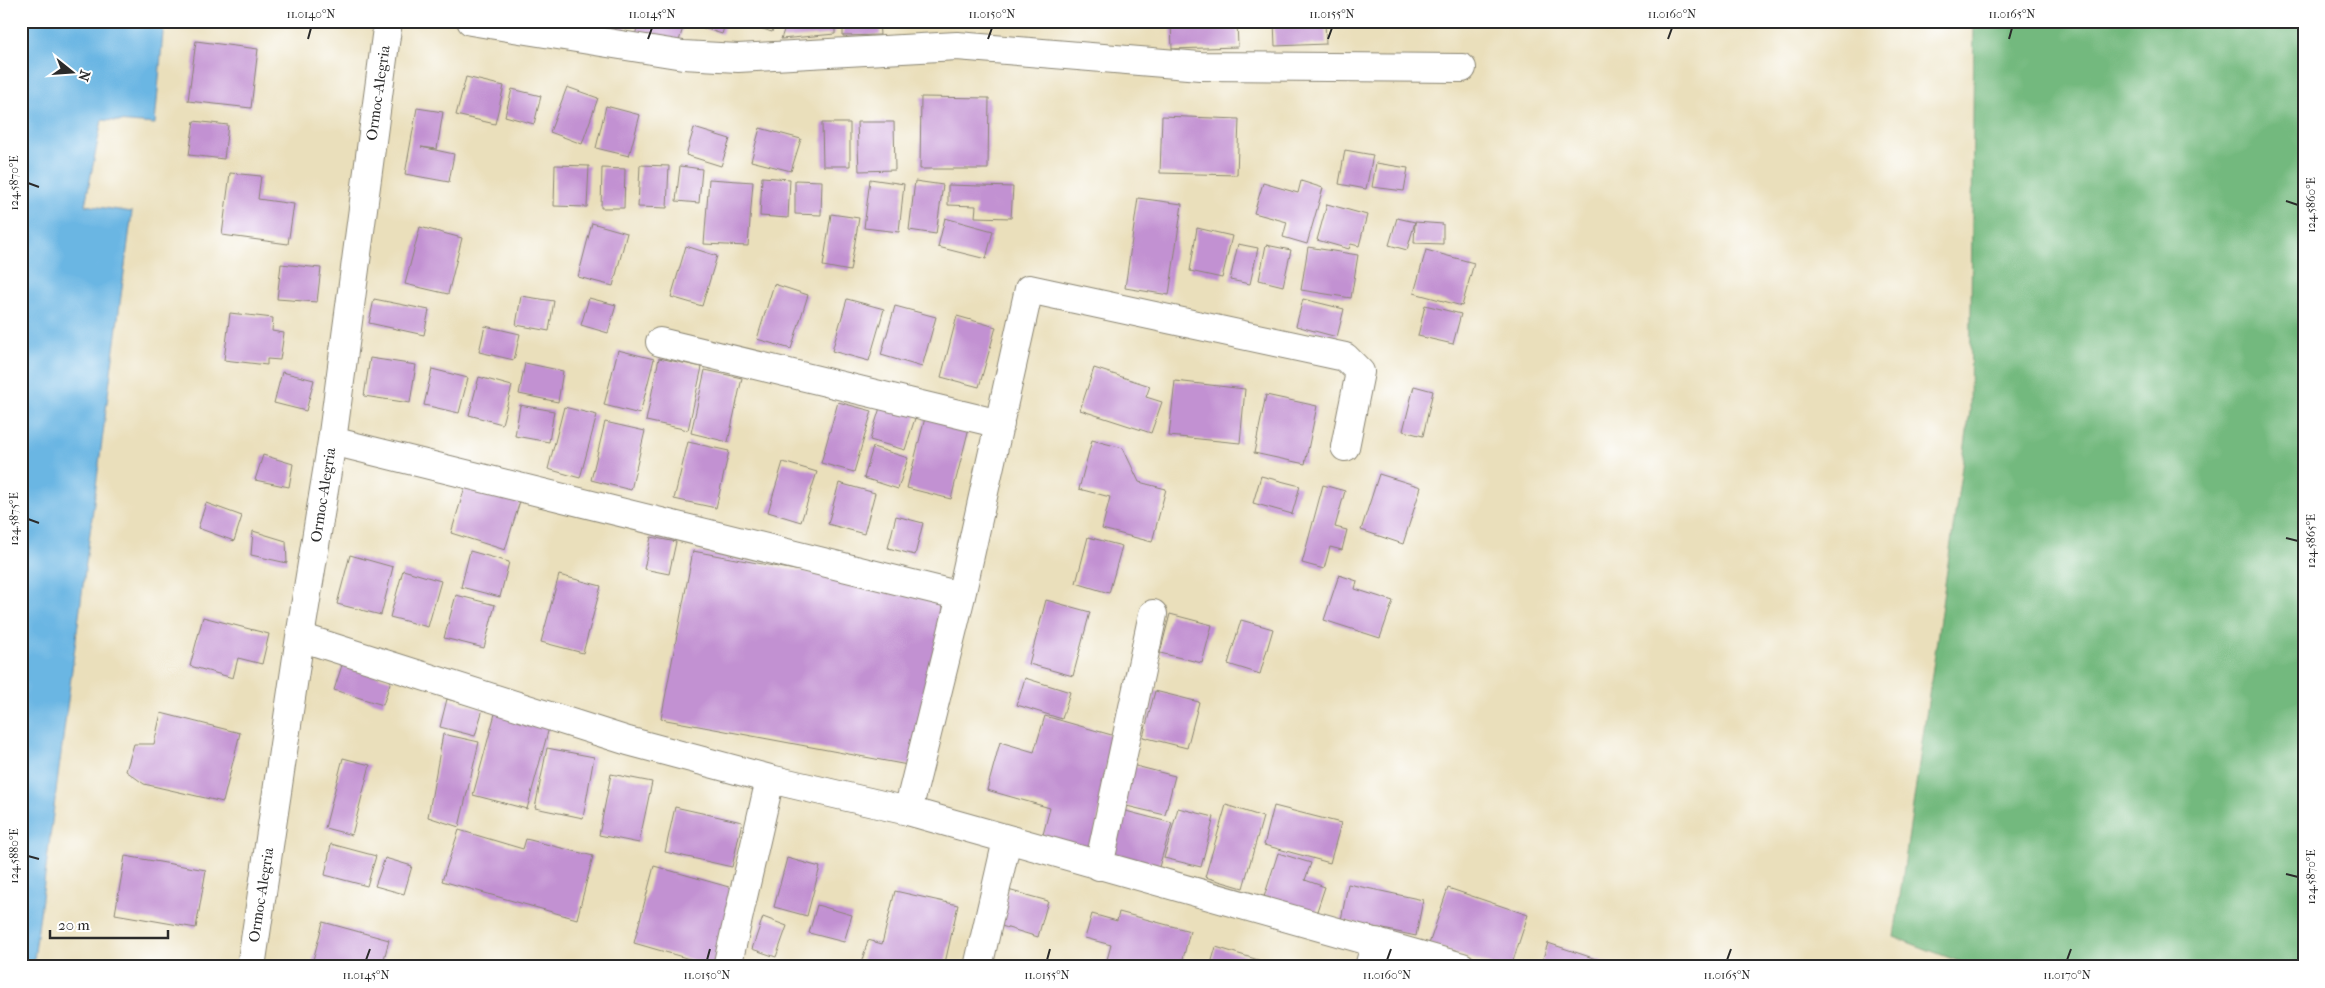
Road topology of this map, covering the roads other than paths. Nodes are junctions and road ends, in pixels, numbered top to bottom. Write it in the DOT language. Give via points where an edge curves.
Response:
graph roads {
  1 [pos="388,21"];
  2 [pos="471,21"];
  3 [pos="1462,68"];
  4 [pos="660,342"];
  5 [pos="1000,424"];
  6 [pos="332,441"];
  7 [pos="1345,447"];
  8 [pos="961,596"];
  9 [pos="1153,614"];
  10 [pos="300,637"];
  11 [pos="770,779"];
  12 [pos="908,811"];
  13 [pos="1007,840"];
  14 [pos="1099,866"];
  15 [pos="1373,954"];
  16 [pos="250,967"];
  17 [pos="727,967"];
  18 [pos="978,967"];
  19 [pos="1462,967"];
  1 -- 6 [label="street, Ormoc-Alegria"];
  2 -- 3 [label="street" via="683,55 738,58 958,46 1200,66"];
  4 -- 5 [label="street"];
  5 -- 7 [label="street" via="1029,289 1345,358 1360,372"];
  5 -- 8 [label="street"];
  6 -- 8 [label="street"];
  6 -- 10 [label="street, Ormoc-Alegria"];
  8 -- 12 [label="street"];
  9 -- 14 [label="street"];
  10 -- 11 [label="street" via="628,741"];
  10 -- 16 [label="street, Ormoc-Alegria"];
  11 -- 12 [label="street"];
  11 -- 17 [label="street"];
  12 -- 13 [label="street"];
  13 -- 14 [label="street"];
  13 -- 18 [label="street"];
  14 -- 15 [label="street"];
  15 -- 19 [label="street"];
}
